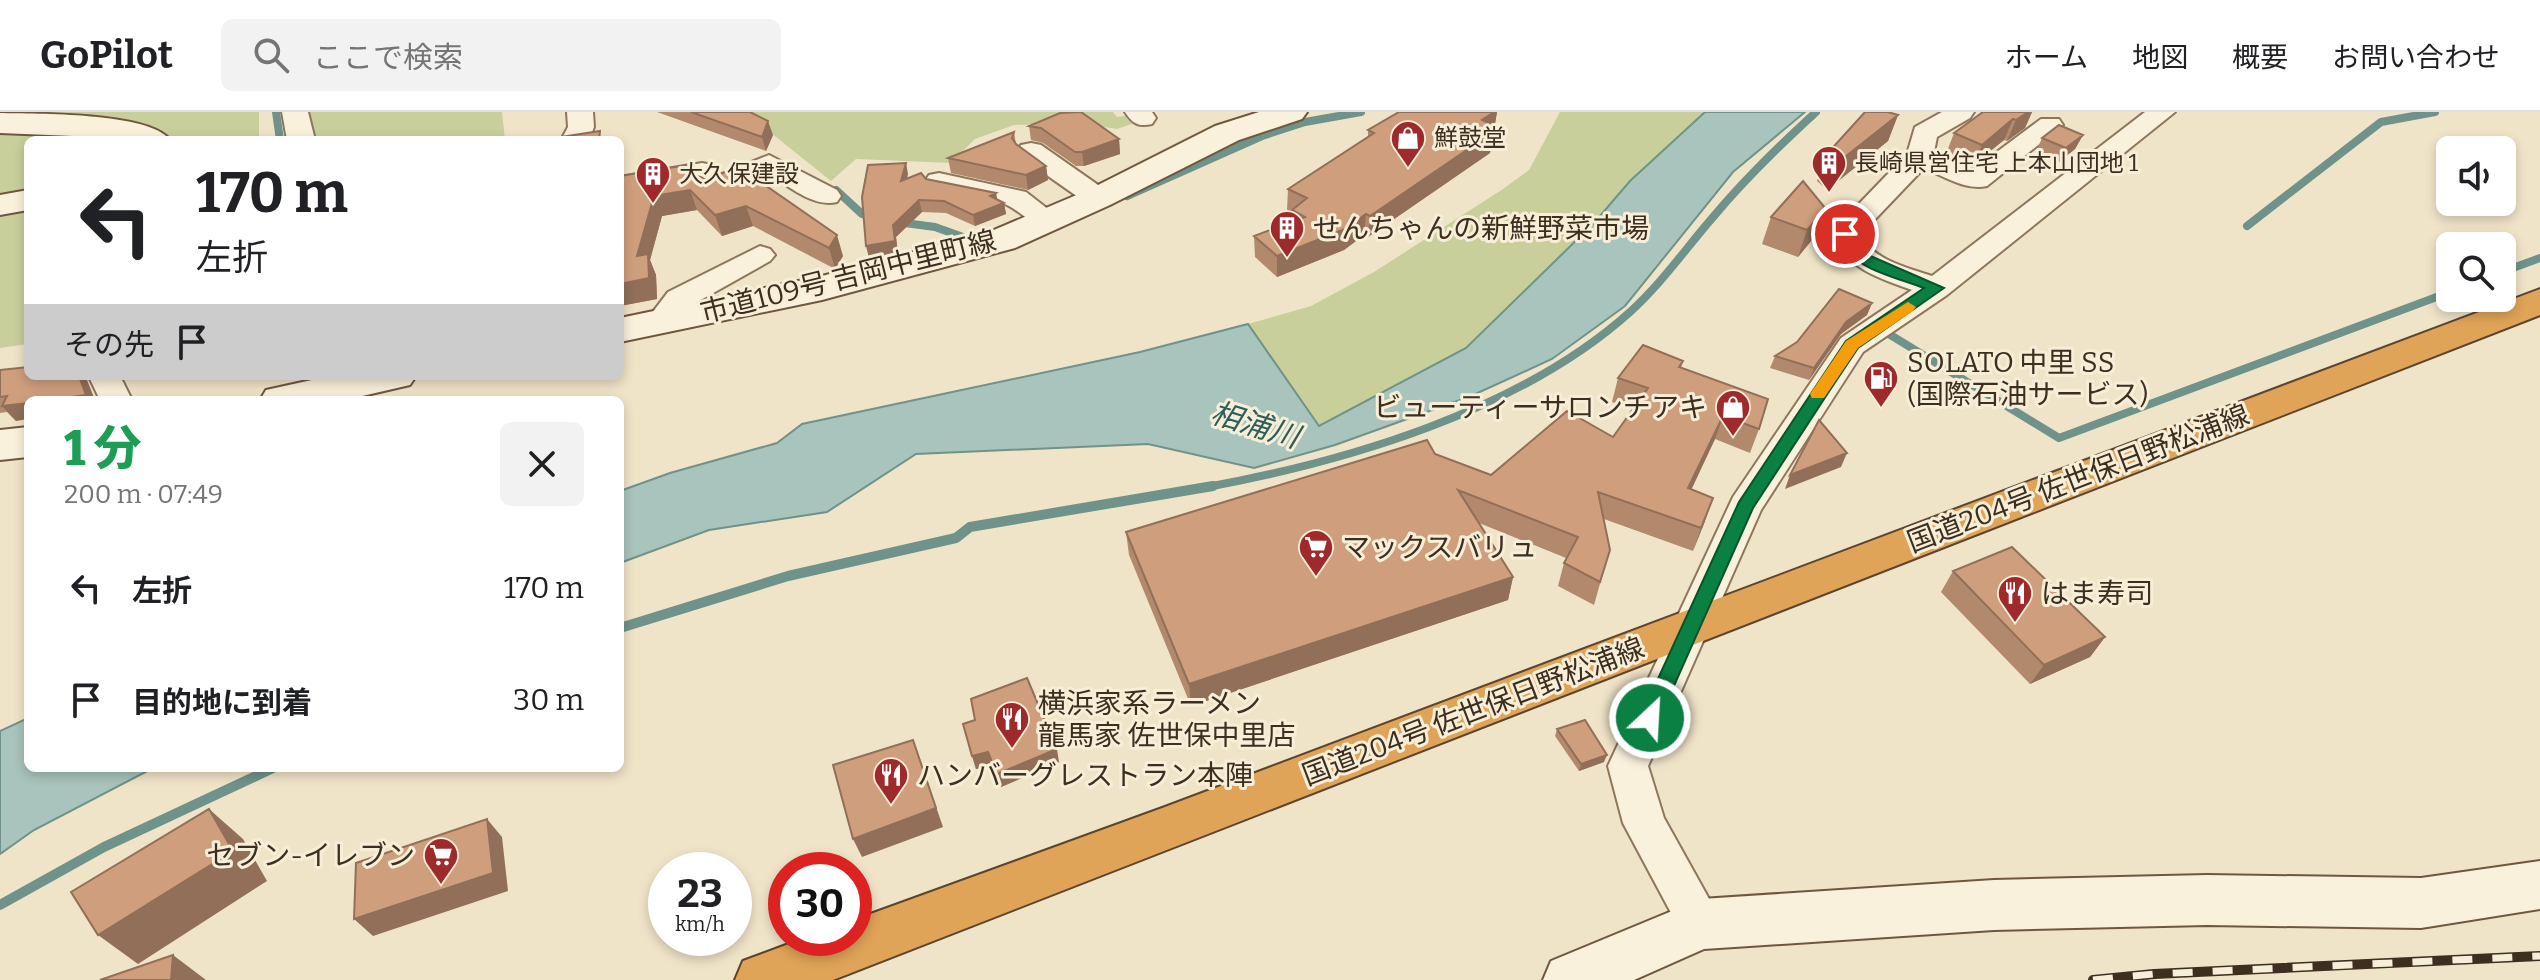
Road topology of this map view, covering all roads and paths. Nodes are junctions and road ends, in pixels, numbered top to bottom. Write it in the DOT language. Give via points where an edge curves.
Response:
graph roads {
  1 [pos="295,112"];
  2 [pos="580,112"];
  3 [pos="1291,112"];
  4 [pos="1961,112"];
  5 [pos="2020,112"];
  6 [pos="2162,112"];
  7 [pos="0,123"];
  8 [pos="145,136"];
  9 [pos="300,136"];
  10 [pos="577,136"];
  11 [pos="2080,138"];
  12 [pos="1031,151"];
  13 [pos="1920,156"];
  14 [pos="1981,177"];
  15 [pos="939,181"];
  16 [pos="624,184"];
  17 [pos="827,196"];
  18 [pos="1098,198"];
  19 [pos="24,201"];
  20 [pos="0,205"];
  21 [pos="1048,220"];
  22 [pos="2022,220"];
  23 [pos="760,255"];
  24 [pos="1936,288"];
  25 [pos="2540,301"];
  26 [pos="662,321"];
  27 [pos="624,329"];
  28 [pos="347,381"];
  29 [pos="294,396"];
  30 [pos="24,442"];
  31 [pos="0,445"];
  32 [pos="1692,626"];
  33 [pos="2539,886"];
  34 [pos="1701,924"];
  35 [pos="763,980"];
  36 [pos="1571,980"];
  1 -- 9 [label="street"];
  2 -- 10 [label="street"];
  3 -- 18 [label="street, 市道109号 吉岡中里町線" via="1227,133"];
  4 -- 13 [label="street" via="1924,133"];
  5 -- 11 [label="street"];
  6 -- 11 [label="street"];
  7 -- 8 [label="street"];
  11 -- 14 [label="street"];
  11 -- 22 [label="street"];
  12 -- 18 [label="street"];
  13 -- 14 [label="street" via="1977,180"];
  13 -- 24 [label="street" via="1845,234 1861,258"];
  14 -- 22 [label="street"];
  15 -- 21 [label="street" via="1016,198"];
  16 -- 17 [label="street" via="702,171 714,188 769,163"];
  18 -- 21 [label="street, 市道109号 吉岡中里町線"];
  19 -- 20 [label="street"];
  21 -- 26 [label="street, 市道109号 吉岡中里町線" via="938,259"];
  22 -- 24 [label="street"];
  23 -- 26 [label="street" via="679,299"];
  24 -- 32 [label="street" via="1852,345 1745,506"];
  25 -- 32 [label="highway, 国道204号 佐世保日野松浦線"];
  26 -- 27 [label="street, 市道109号 吉岡中里町線"];
  28 -- 29 [label="street"];
  30 -- 31 [label="street"];
  32 -- 34 [label="street" via="1628,766 1644,823"];
  32 -- 35 [label="highway, 国道204号 佐世保日野松浦線"];
  33 -- 34 [label="street" via="2421,903 2207,900 1994,905"];
  34 -- 36 [label="street"];
}
